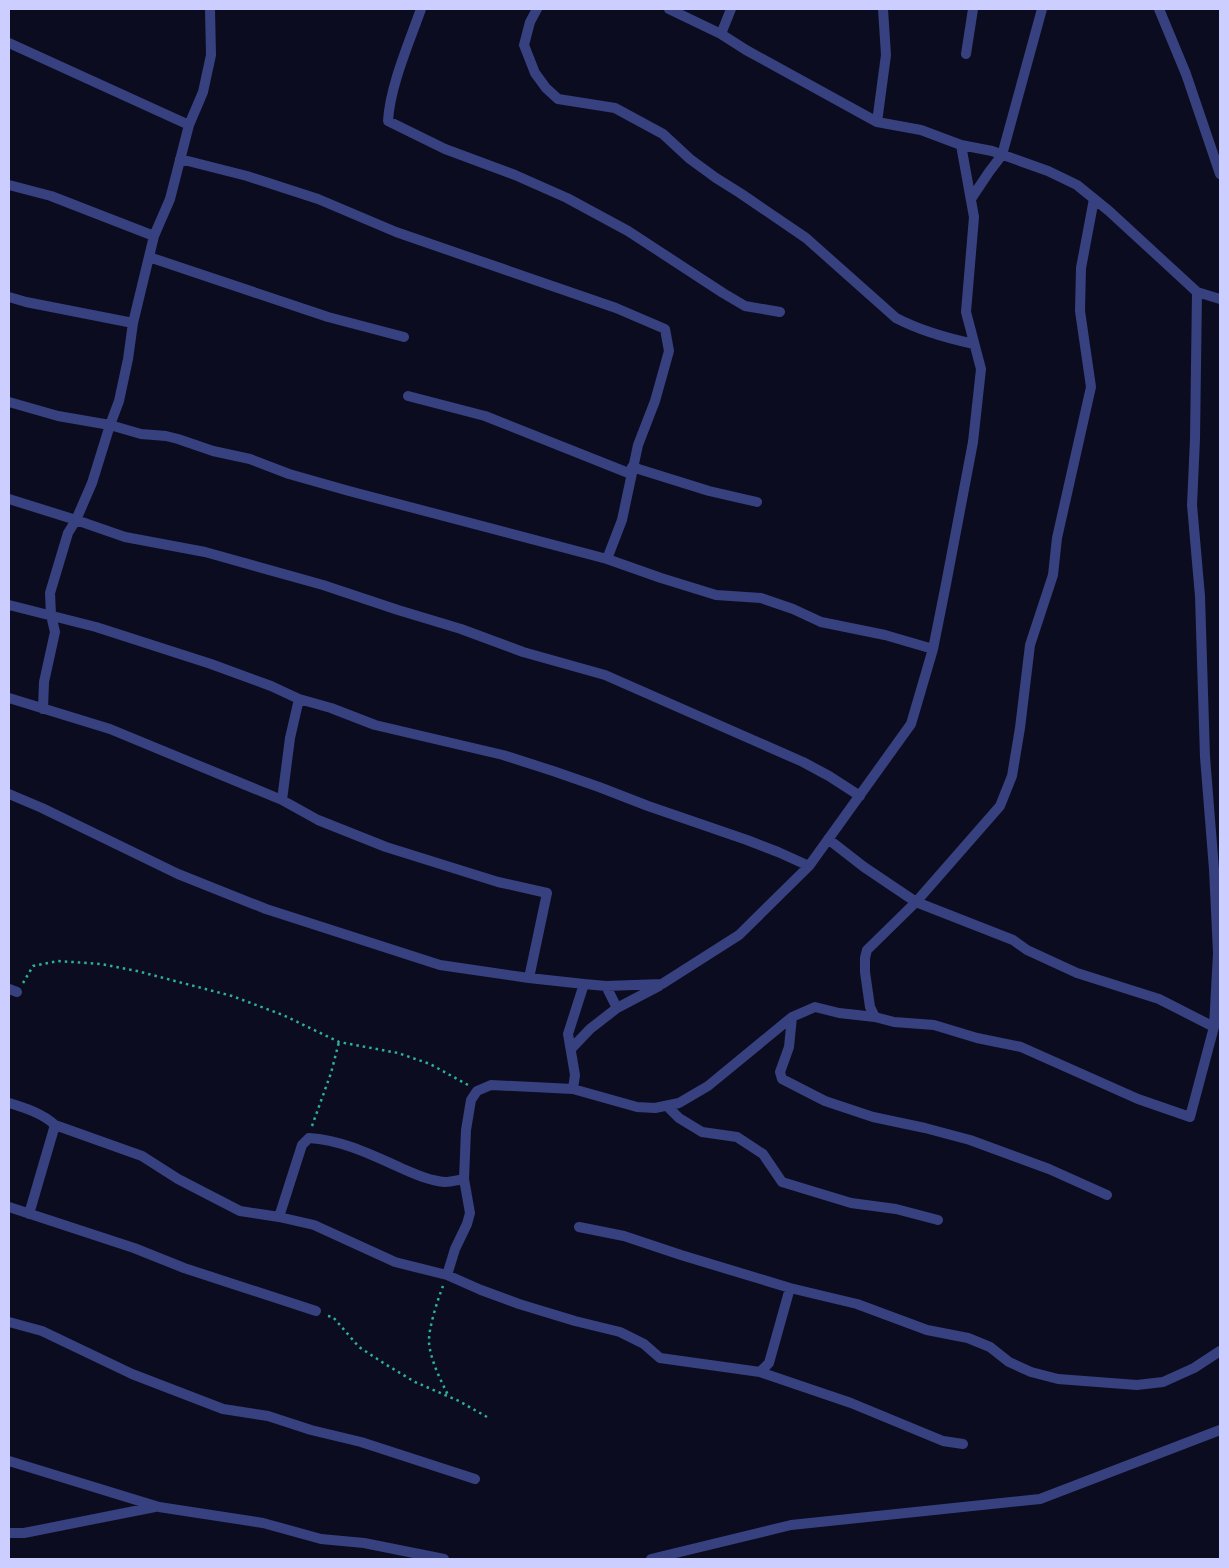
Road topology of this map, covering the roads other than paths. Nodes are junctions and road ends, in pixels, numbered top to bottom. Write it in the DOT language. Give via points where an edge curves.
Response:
graph roads {
  1 [pos="210,9"];
  2 [pos="422,9"];
  3 [pos="537,9"];
  4 [pos="670,9"];
  5 [pos="732,9"];
  6 [pos="883,9"];
  7 [pos="973,9"];
  8 [pos="1042,9"];
  9 [pos="1158,9"];
  10 [pos="721,34"];
  11 [pos="9,43"];
  12 [pos="966,54"];
  13 [pos="877,122"];
  14 [pos="190,125"];
  15 [pos="961,145"];
  16 [pos="1002,155"];
  17 [pos="180,159"];
  18 [pos="1220,174"];
  19 [pos="9,185"];
  20 [pos="971,199"];
  21 [pos="1094,199"];
  22 [pos="154,236"];
  23 [pos="149,257"];
  24 [pos="1197,292"];
  25 [pos="9,297"];
  26 [pos="1220,299"];
  27 [pos="780,312"];
  28 [pos="133,323"];
  29 [pos="404,337"];
  30 [pos="974,344"];
  31 [pos="408,396"];
  32 [pos="9,402"];
  33 [pos="110,425"];
  34 [pos="632,471"];
  35 [pos="9,499"];
  36 [pos="757,502"];
  37 [pos="76,520"];
  38 [pos="606,559"];
  39 [pos="9,606"];
  40 [pos="51,615"];
  41 [pos="933,649"];
  42 [pos="9,698"];
  43 [pos="299,699"];
  44 [pos="43,709"];
  45 [pos="9,794"];
  46 [pos="860,796"];
  47 [pos="282,800"];
  48 [pos="828,839"];
  49 [pos="809,866"];
  50 [pos="916,902"];
  51 [pos="529,978"];
  52 [pos="584,984"];
  53 [pos="662,984"];
  54 [pos="606,986"];
  55 [pos="617,1008"];
  56 [pos="792,1017"];
  57 [pos="875,1017"];
  58 [pos="1214,1027"];
  59 [pos="571,1049"];
  60 [pos="573,1089"];
  61 [pos="9,1102"];
  62 [pos="667,1106"];
  63 [pos="55,1125"];
  64 [pos="464,1179"];
  65 [pos="1107,1194"];
  66 [pos="9,1207"];
  67 [pos="29,1214"];
  68 [pos="279,1217"];
  69 [pos="938,1220"];
  70 [pos="579,1227"];
  71 [pos="447,1275"];
  72 [pos="790,1288"];
  73 [pos="316,1311"];
  74 [pos="9,1322"];
  75 [pos="1220,1351"];
  76 [pos="760,1372"];
  77 [pos="1220,1430"];
  78 [pos="963,1444"];
  79 [pos="9,1461"];
  80 [pos="475,1479"];
  81 [pos="158,1507"];
  82 [pos="9,1533"];
  83 [pos="444,1559"];
  84 [pos="651,1559"];
  1 -- 14 [label="street" via="211,55 204,92"];
  2 -- 27 [label="street" via="402,60 388,121 445,149 567,198 746,306"];
  3 -- 30 [label="street" via="524,45 535,73 558,99 615,108 663,134 716,178 806,238 896,318 942,337"];
  4 -- 10 [label="street"];
  5 -- 10 [label="street"];
  6 -- 13 [label="street" via="886,54"];
  7 -- 12 [label="street"];
  8 -- 16 [label="street"];
  9 -- 18 [label="street" via="1186,74"];
  10 -- 13 [label="street"];
  11 -- 14 [label="street"];
  13 -- 15 [label="street" via="921,130"];
  14 -- 17 [label="street"];
  15 -- 16 [label="street"];
  15 -- 20 [label="street"];
  16 -- 20 [label="street"];
  16 -- 21 [label="street" via="1078,186"];
  17 -- 22 [label="street" via="170,199"];
  17 -- 34 [label="street" via="318,199 396,232 608,305 664,329 669,351"];
  19 -- 22 [label="street" via="51,196"];
  20 -- 30 [label="street" via="974,216 966,312"];
  21 -- 24 [label="street"];
  21 -- 50 [label="street" via="1081,268 1080,311 1091,387 1057,538 1053,575 1030,645 1012,776 1000,806"];
  22 -- 23 [label="street"];
  23 -- 28 [label="street"];
  23 -- 29 [label="street" via="328,317"];
  24 -- 26 [label="street"];
  24 -- 58 [label="street" via="1192,504 1200,596 1204,758 1218,943"];
  25 -- 28 [label="street"];
  28 -- 33 [label="street" via="119,401"];
  30 -- 41 [label="street" via="981,369 973,442"];
  31 -- 34 [label="street" via="485,416"];
  32 -- 33 [label="street" via="58,416"];
  33 -- 37 [label="street" via="92,483"];
  33 -- 38 [label="street" via="178,439 349,491"];
  34 -- 36 [label="street"];
  34 -- 38 [label="street" via="622,520"];
  35 -- 37 [label="street"];
  37 -- 40 [label="street" via="68,533 50,593"];
  37 -- 46 [label="street" via="125,537 205,552 288,575 461,628 522,652 605,675 802,762"];
  38 -- 41 [label="street" via="716,595 761,598 820,622"];
  39 -- 40 [label="street"];
  40 -- 43 [label="street" via="212,664"];
  40 -- 44 [label="street" via="55,632 44,682"];
  41 -- 46 [label="street" via="911,724"];
  42 -- 44 [label="street"];
  43 -- 47 [label="street"];
  43 -- 49 [label="street" via="375,725 503,755 553,771 747,840"];
  44 -- 47 [label="street" via="110,729"];
  45 -- 51 [label="street" via="178,874 266,909 440,965"];
  46 -- 48 [label="street"];
  47 -- 51 [label="street" via="318,820 386,847 498,882 547,892"];
  48 -- 49 [label="street"];
  48 -- 50 [label="street"];
  49 -- 53 [label="street" via="739,935"];
  50 -- 57 [label="street" via="867,950 865,972 870,1007"];
  50 -- 58 [label="street" via="1013,940 1077,973 1159,998"];
  51 -- 52 [label="street"];
  52 -- 54 [label="street"];
  52 -- 59 [label="street" via="568,1034"];
  53 -- 54 [label="street"];
  53 -- 55 [label="street"];
  54 -- 55 [label="street"];
  55 -- 59 [label="street"];
  56 -- 57 [label="street" via="815,1008"];
  56 -- 62 [label="street" via="708,1086 679,1103"];
  56 -- 65 [label="street" via="789,1047 780,1072 782,1079 825,1102 970,1140 1048,1168"];
  57 -- 58 [label="street" via="934,1025 1021,1047 1138,1099 1190,1117"];
  59 -- 60 [label="street" via="575,1075"];
  60 -- 62 [label="street" via="637,1107"];
  60 -- 64 [label="street" via="491,1085 478,1090 471,1100 466,1130"];
  61 -- 63 [label="street" via="29,1109"];
  62 -- 69 [label="street" via="702,1132 737,1137 763,1154 782,1182 851,1203 896,1209"];
  63 -- 67 [label="street"];
  63 -- 68 [label="street" via="142,1156 240,1211"];
  64 -- 68 [label="street" via="446,1182 422,1177 368,1153 325,1139 309,1138 302,1145"];
  64 -- 71 [label="street" via="470,1213"];
  66 -- 67 [label="street"];
  67 -- 73 [label="street"];
  68 -- 71 [label="street" via="314,1225 395,1262"];
  70 -- 72 [label="street" via="624,1236"];
  71 -- 76 [label="street" via="519,1304 620,1332 644,1344 660,1358"];
  72 -- 75 [label="street" via="857,1304 927,1330 968,1338 990,1347 1009,1362 1058,1379 1136,1385 1163,1382 1194,1368"];
  72 -- 76 [label="street" via="769,1363"];
  74 -- 80 [label="street" via="42,1331 132,1374 223,1409 268,1416"];
  76 -- 78 [label="street" via="851,1403 943,1441"];
  77 -- 84 [label="street" via="1040,1498 791,1525"];
  79 -- 81 [label="street"];
  81 -- 82 [label="street" via="24,1533"];
  81 -- 83 [label="street" via="263,1523 321,1538"];
}
